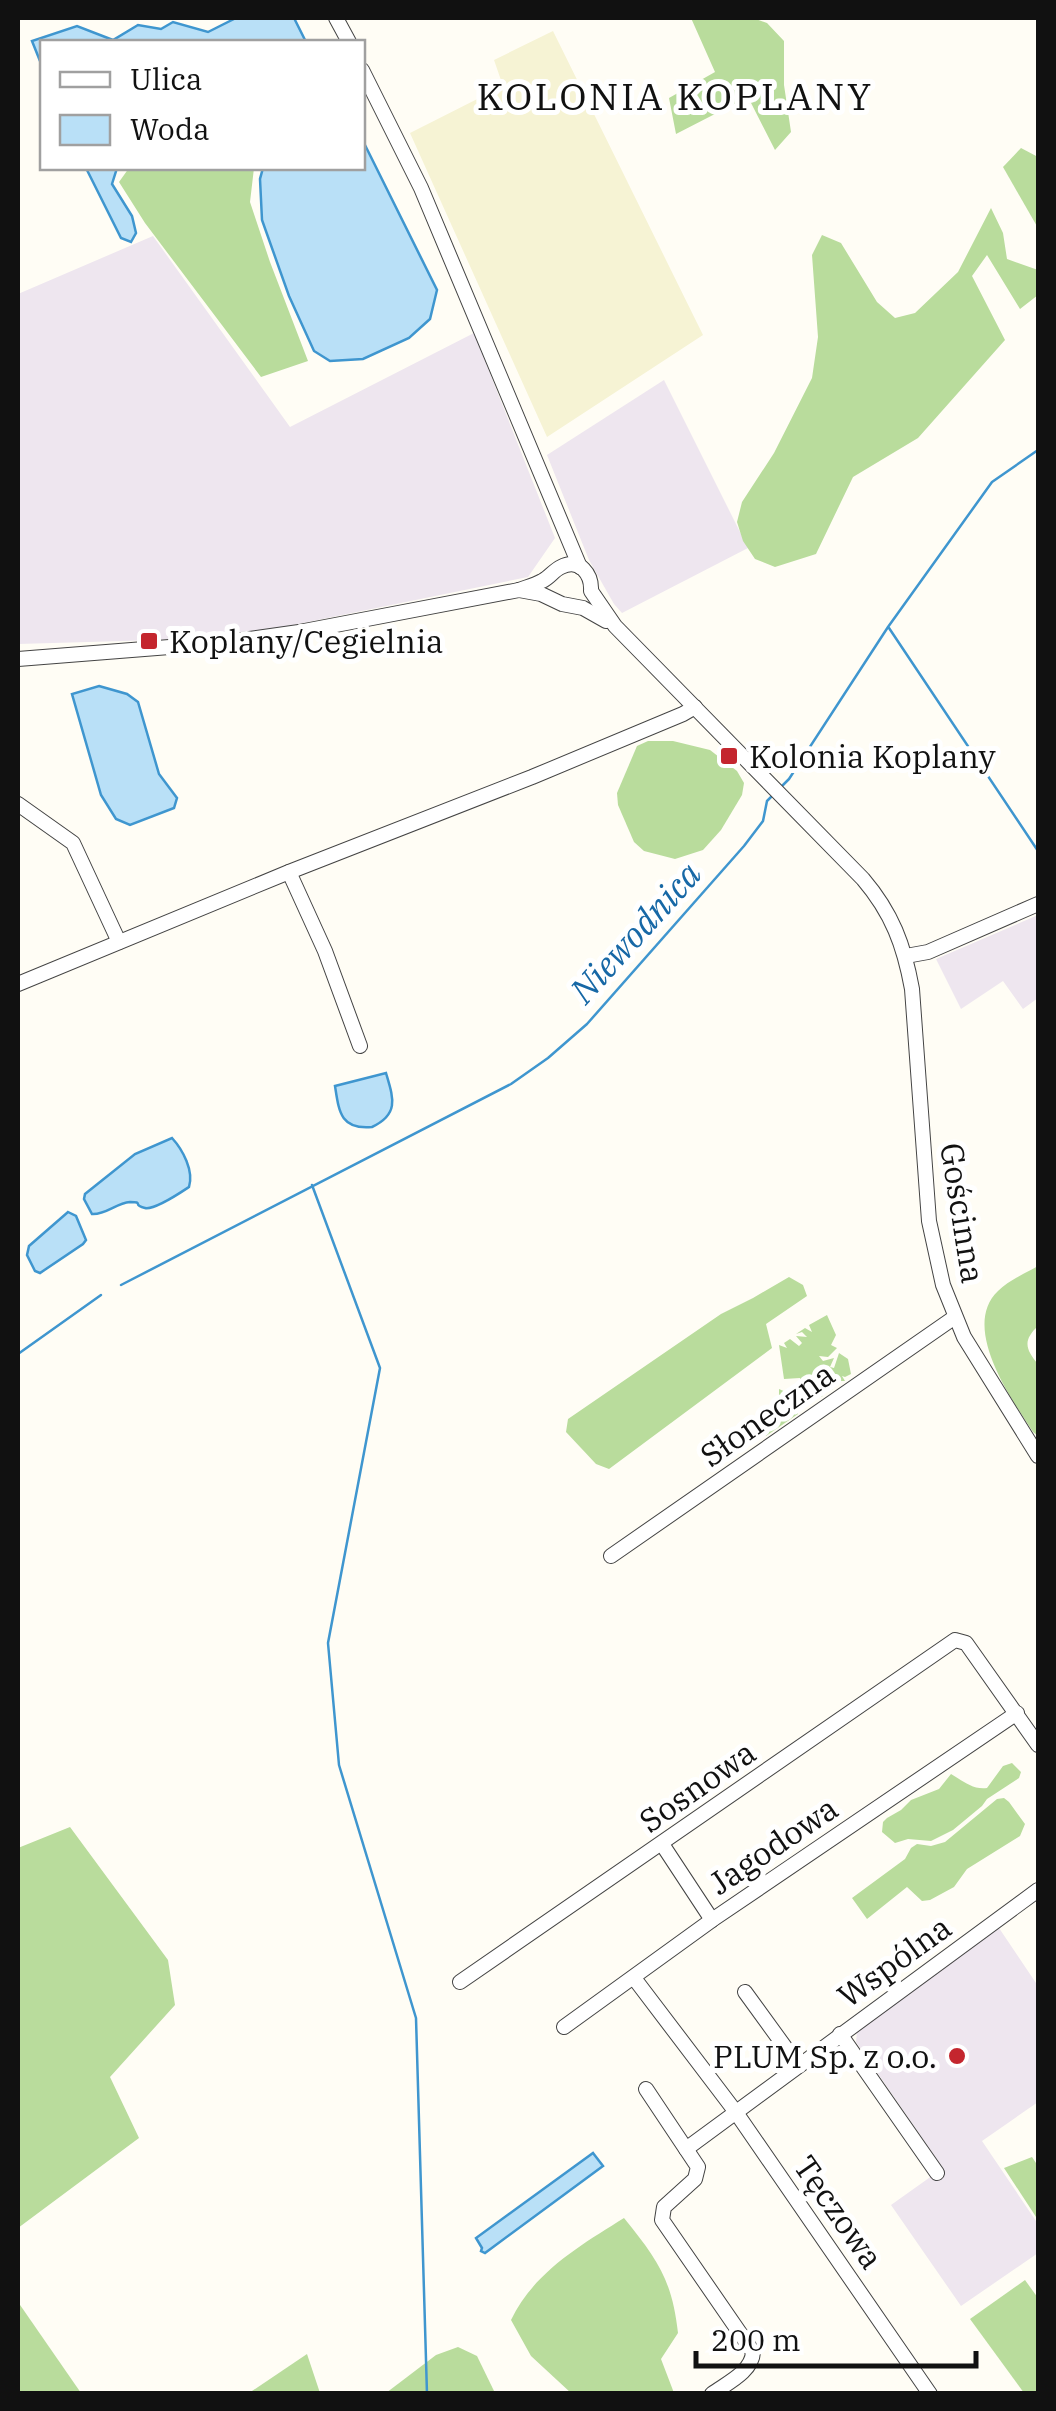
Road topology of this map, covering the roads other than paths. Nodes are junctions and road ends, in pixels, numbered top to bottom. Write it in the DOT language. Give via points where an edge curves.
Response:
graph roads {
  1 [pos="336,18"];
  2 [pos="348,40"];
  3 [pos="365,76"];
  4 [pos="564,525"];
  5 [pos="580,567"];
  6 [pos="557,571"];
  7 [pos="519,590"];
  8 [pos="590,592"];
  9 [pos="555,599"];
  10 [pos="571,606"];
  11 [pos="615,626"];
  12 [pos="18,658"];
  13 [pos="694,707"];
  14 [pos="18,804"];
  15 [pos="289,872"];
  16 [pos="1038,904"];
  17 [pos="119,942"];
  18 [pos="906,956"];
  19 [pos="18,984"];
  20 [pos="360,1046"];
  21 [pos="955,1317"];
  22 [pos="1038,1456"];
  23 [pos="611,1556"];
  24 [pos="1016,1714"];
  25 [pos="1038,1745"];
  26 [pos="662,1844"];
  27 [pos="1038,1890"];
  28 [pos="712,1920"];
  29 [pos="634,1978"];
  30 [pos="460,1982"];
  31 [pos="745,1992"];
  32 [pos="564,2027"];
  33 [pos="840,2034"];
  34 [pos="798,2065"];
  35 [pos="646,2089"];
  36 [pos="735,2111"];
  37 [pos="686,2149"];
  38 [pos="937,2173"];
  39 [pos="712,2394"];
  40 [pos="930,2394"];
  1 -- 2 [label="street"];
  3 -- 4 [label="street" via="421,188"];
  4 -- 5 [label="street"];
  4 -- 6 [label="street"];
  5 -- 6 [label="street"];
  5 -- 8 [label="street" via="589,574"];
  6 -- 7 [label="street"];
  6 -- 9 [label="street" via="550,583"];
  7 -- 9 [label="street"];
  7 -- 12 [label="street" via="220,643"];
  8 -- 10 [label="street"];
  8 -- 11 [label="street"];
  9 -- 10 [label="street"];
  10 -- 11 [label="street"];
  11 -- 13 [label="street, Gościnna"];
  13 -- 15 [label="street"];
  13 -- 18 [label="street, Gościnna" via="877,895"];
  14 -- 17 [label="street" via="73,842"];
  15 -- 17 [label="street"];
  15 -- 20 [label="street"];
  16 -- 18 [label="street"];
  17 -- 19 [label="street"];
  18 -- 21 [label="street, Gościnna" via="929,1221"];
  21 -- 22 [label="street, Gościnna"];
  21 -- 23 [label="street, Słoneczna"];
  24 -- 25 [label="street"];
  24 -- 26 [label="street, Sosnowa" via="966,1643 955,1640"];
  24 -- 28 [label="street, Jagodowa"];
  26 -- 28 [label="street"];
  26 -- 30 [label="street, Sosnowa"];
  27 -- 33 [label="street, Wspólna"];
  28 -- 29 [label="street, Jagodowa"];
  29 -- 32 [label="street, Jagodowa"];
  29 -- 36 [label="street, Tęczowa"];
  31 -- 34 [label="street"];
  33 -- 34 [label="street, Wspólna"];
  33 -- 38 [label="street"];
  34 -- 36 [label="street, Wspólna"];
  35 -- 37 [label="street"];
  36 -- 37 [label="street, Wspólna"];
  36 -- 40 [label="street, Tęczowa"];
  37 -- 39 [label="street" via="697,2176 664,2207 662,2220 754,2352 749,2367"];
}
